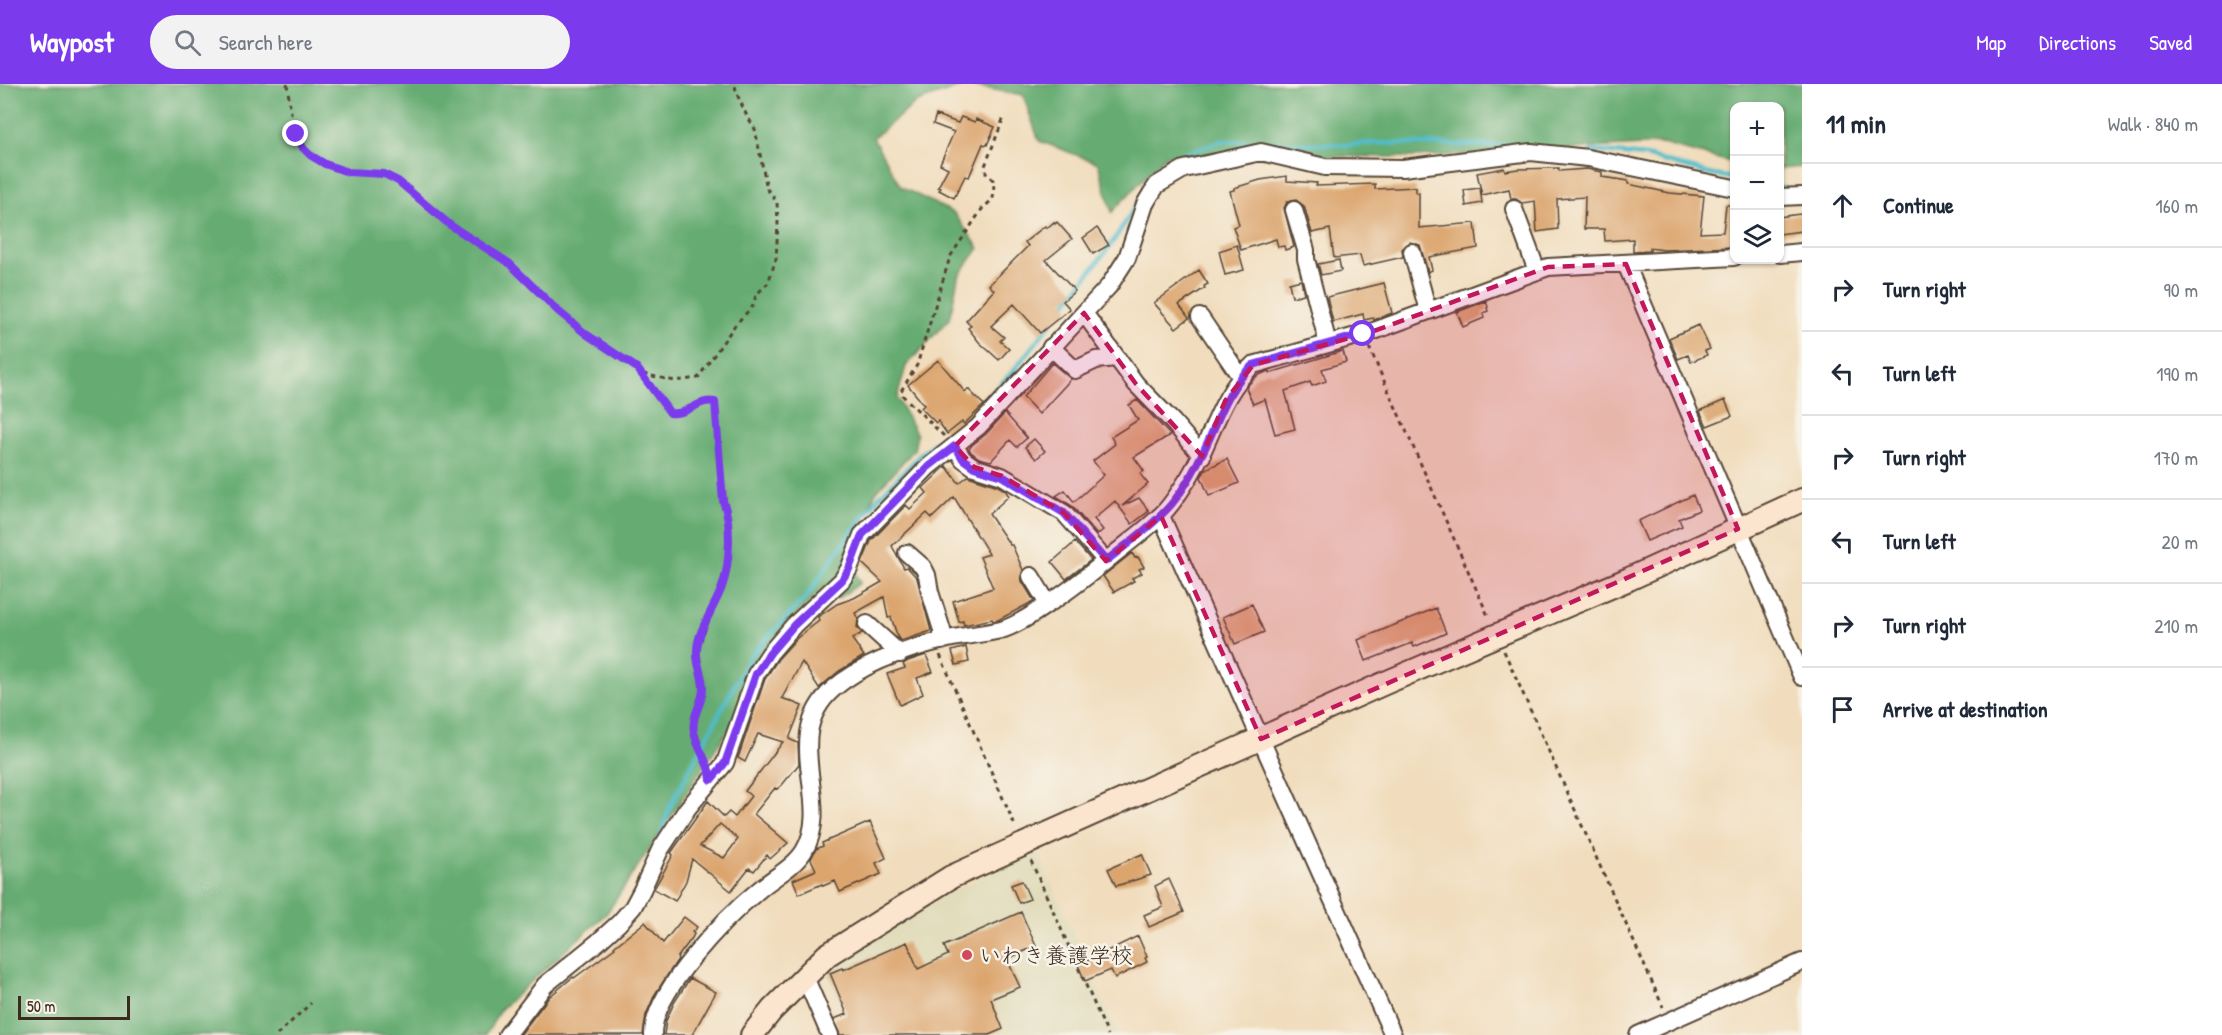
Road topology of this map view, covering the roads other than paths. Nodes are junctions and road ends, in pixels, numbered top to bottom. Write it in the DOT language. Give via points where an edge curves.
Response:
graph roads {
  1 [pos="1730,187"];
  2 [pos="1802,196"];
  3 [pos="1784,197"];
  4 [pos="1514,209"];
  5 [pos="1294,210"];
  6 [pos="1412,252"];
  7 [pos="1802,252"];
  8 [pos="1784,254"];
  9 [pos="1730,257"];
  10 [pos="1626,264"];
  11 [pos="1537,271"];
  12 [pos="1428,311"];
  13 [pos="1084,314"];
  14 [pos="1200,317"];
  15 [pos="1328,344"];
  16 [pos="1051,347"];
  17 [pos="1116,358"];
  18 [pos="1240,376"];
  19 [pos="955,446"];
  20 [pos="1202,456"];
  21 [pos="1802,500"];
  22 [pos="1161,516"];
  23 [pos="1738,529"];
  24 [pos="907,553"];
  25 [pos="1106,561"];
  26 [pos="1031,576"];
  27 [pos="1048,604"];
  28 [pos="867,624"];
  29 [pos="942,641"];
  30 [pos="900,654"];
  31 [pos="1802,677"];
  32 [pos="1261,739"];
  33 [pos="1802,962"];
  34 [pos="805,977"];
  35 [pos="507,1035"];
  36 [pos="653,1035"];
  37 [pos="752,1035"];
  38 [pos="830,1035"];
  39 [pos="1393,1035"];
  40 [pos="1638,1035"];
  1 -- 13 [label="street" via="1588,158 1531,152 1403,168 1325,166 1261,152 1184,169 1157,185 1145,204 1119,274"];
  2 -- 3 [label="street"];
  4 -- 11 [label="street"];
  5 -- 15 [label="street"];
  6 -- 12 [label="street"];
  7 -- 8 [label="street"];
  9 -- 10 [label="street"];
  10 -- 11 [label="street" via="1548,267"];
  10 -- 23 [label="street"];
  11 -- 12 [label="street"];
  12 -- 15 [label="street"];
  13 -- 16 [label="street"];
  13 -- 17 [label="street"];
  14 -- 18 [label="street"];
  15 -- 18 [label="street" via="1253,365"];
  16 -- 17 [label="street" via="1075,370 1096,360"];
  16 -- 19 [label="street" via="978,427"];
  17 -- 20 [label="street"];
  18 -- 20 [label="street"];
  19 -- 25 [label="street" via="974,467 1002,476 1064,513"];
  19 -- 35 [label="street" via="928,467 862,535 842,580 770,653 756,674 725,763 660,850 633,907 545,985"];
  20 -- 22 [label="street"];
  21 -- 23 [label="street"];
  22 -- 25 [label="street"];
  22 -- 32 [label="street"];
  23 -- 31 [label="street"];
  23 -- 32 [label="street"];
  24 -- 29 [label="street" via="927,575"];
  25 -- 27 [label="street"];
  26 -- 27 [label="street"];
  27 -- 29 [label="street" via="1004,629"];
  28 -- 30 [label="street"];
  29 -- 30 [label="street"];
  30 -- 36 [label="street" via="853,675 832,690 820,705 806,743 813,808 804,851 724,921 692,958 659,1007"];
  32 -- 34 [label="street" via="951,877 827,955"];
  32 -- 39 [label="street"];
  33 -- 40 [label="street"];
  34 -- 37 [label="street"];
  34 -- 38 [label="street"];
}
